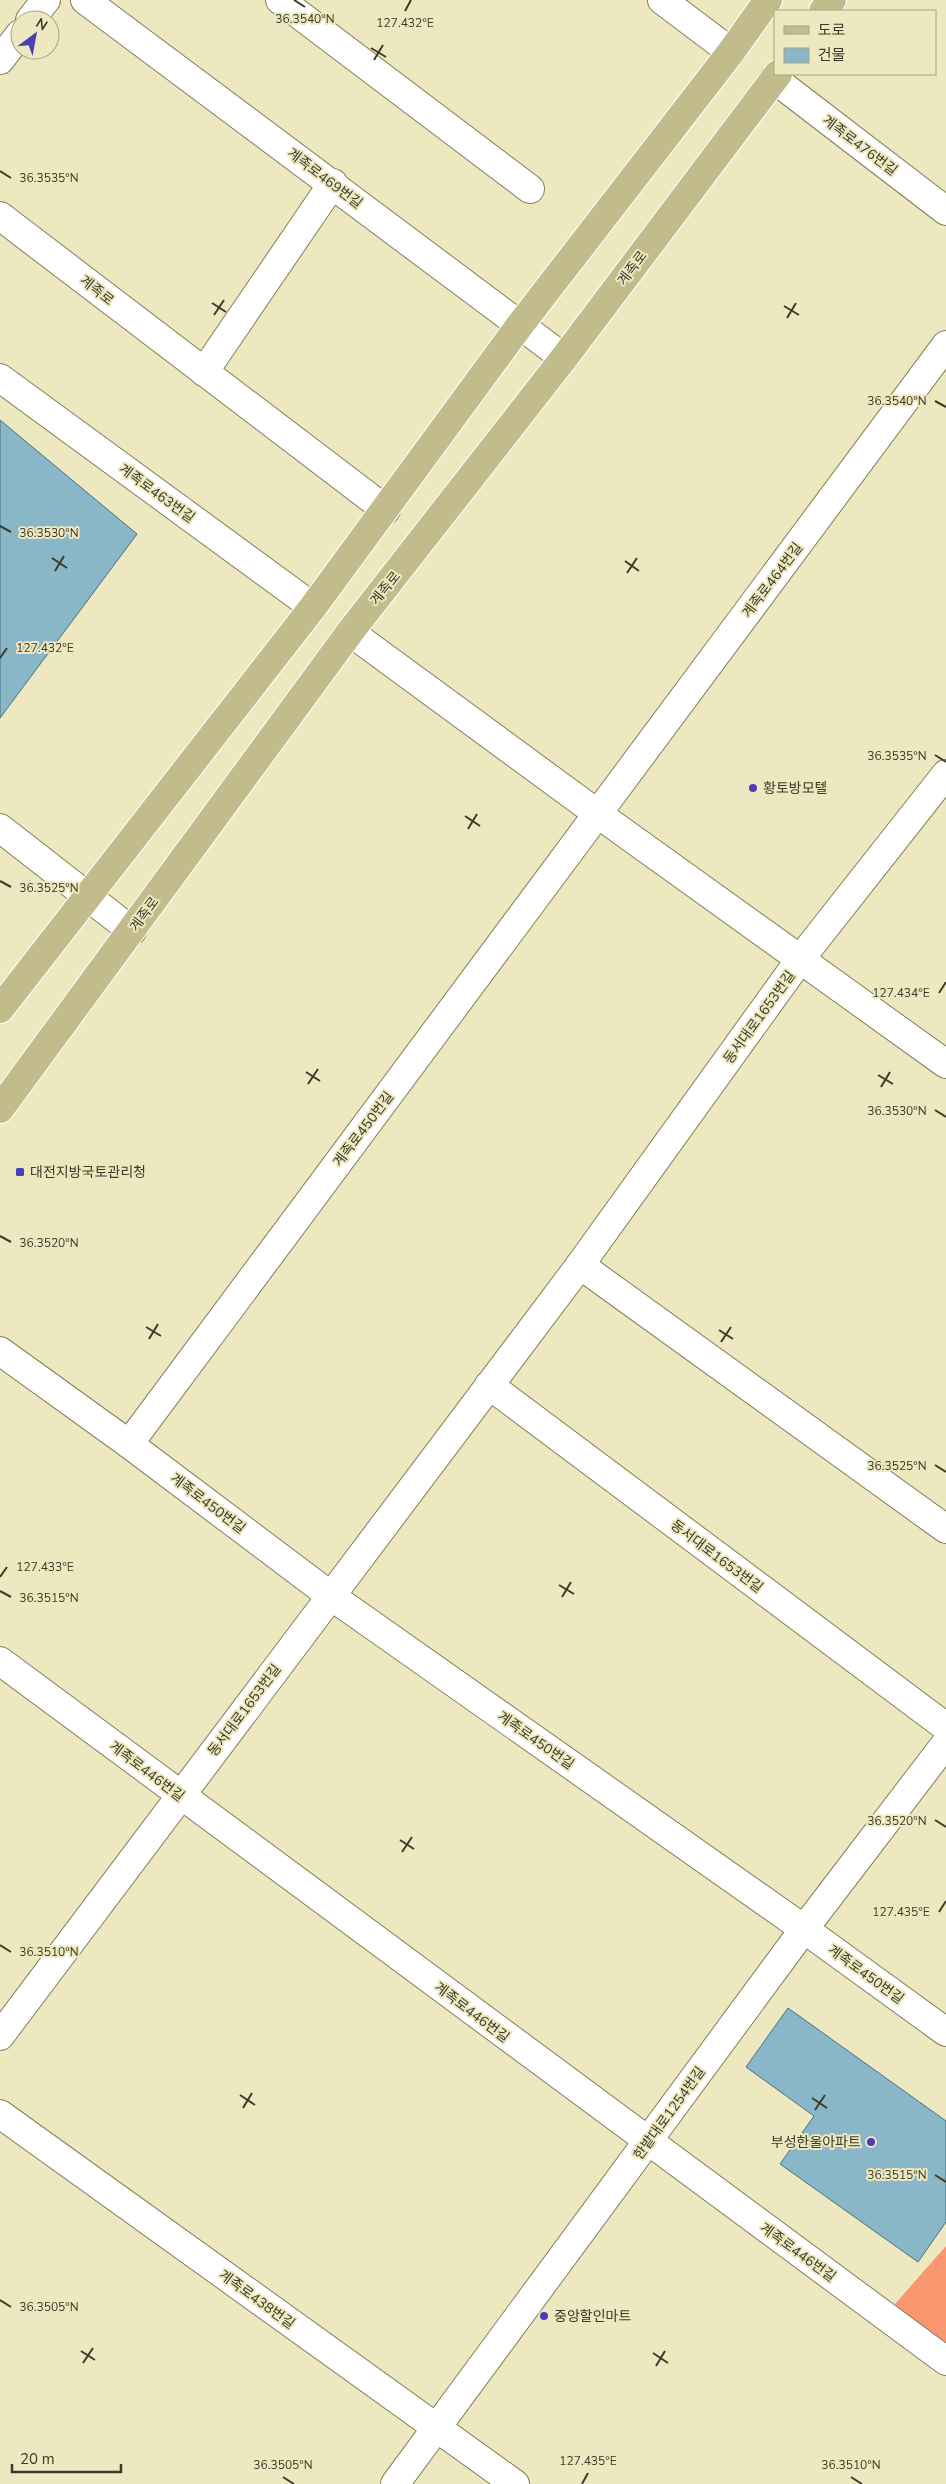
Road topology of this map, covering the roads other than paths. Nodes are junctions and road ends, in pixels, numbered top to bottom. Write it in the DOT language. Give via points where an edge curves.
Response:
graph roads {
  1 [pos="46,0"];
  2 [pos="85,0"];
  3 [pos="280,0"];
  4 [pos="662,0"];
  5 [pos="768,0"];
  6 [pos="832,0"];
  7 [pos="38,10"];
  8 [pos="824,10"];
  9 [pos="10,47"];
  10 [pos="731,52"];
  11 [pos="0,60"];
  12 [pos="776,76"];
  13 [pos="333,183"];
  14 [pos="530,188"];
  15 [pos="946,211"];
  16 [pos="0,216"];
  17 [pos="520,325"];
  18 [pos="946,345"];
  19 [pos="564,358"];
  20 [pos="204,372"];
  21 [pos="0,378"];
  22 [pos="386,510"];
  23 [pos="313,607"];
  24 [pos="350,632"];
  25 [pos="946,774"];
  26 [pos="598,814"];
  27 [pos="0,828"];
  28 [pos="87,895"];
  29 [pos="132,931"];
  30 [pos="801,958"];
  31 [pos="0,1008"];
  32 [pos="946,1064"];
  33 [pos="0,1109"];
  34 [pos="580,1265"];
  35 [pos="0,1351"];
  36 [pos="489,1385"];
  37 [pos="129,1444"];
  38 [pos="946,1528"];
  39 [pos="331,1596"];
  40 [pos="0,1661"];
  41 [pos="946,1727"];
  42 [pos="946,1743"];
  43 [pos="179,1796"];
  44 [pos="804,1929"];
  45 [pos="946,2032"];
  46 [pos="0,2036"];
  47 [pos="0,2114"];
  48 [pos="648,2142"];
  49 [pos="946,2361"];
  50 [pos="437,2428"];
  51 [pos="395,2484"];
  52 [pos="515,2484"];
  1 -- 7 [label="street"];
  2 -- 13 [label="street, 계족로469번길"];
  3 -- 14 [label="street"];
  4 -- 10 [label="street"];
  5 -- 10 [label="main road"];
  6 -- 8 [label="main road"];
  9 -- 11 [label="street"];
  10 -- 17 [label="main road"];
  12 -- 15 [label="street, 계족로476번길"];
  12 -- 19 [label="main road, 계족로"];
  13 -- 17 [label="street, 계족로469번길"];
  13 -- 20 [label="street"];
  16 -- 20 [label="street, 계족로"];
  17 -- 19 [label="street, 계족로469번길"];
  17 -- 22 [label="main road"];
  18 -- 26 [label="street, 계족로464번길"];
  19 -- 24 [label="main road, 계족로"];
  20 -- 22 [label="street, 계족로"];
  21 -- 23 [label="street, 계족로463번길"];
  22 -- 23 [label="main road"];
  23 -- 28 [label="main road"];
  24 -- 26 [label="street"];
  24 -- 29 [label="main road, 계족로"];
  25 -- 30 [label="street, 동서대로1653번길"];
  26 -- 30 [label="street"];
  26 -- 37 [label="street, 계족로450번길"];
  27 -- 28 [label="street"];
  28 -- 29 [label="street"];
  28 -- 31 [label="main road"];
  29 -- 33 [label="main road, 계족로"];
  30 -- 32 [label="street"];
  30 -- 34 [label="street, 동서대로1653번길"];
  34 -- 36 [label="street, 동서대로1653번길"];
  34 -- 38 [label="street"];
  35 -- 37 [label="street, 계족로450번길"];
  36 -- 39 [label="street, 동서대로1653번길"];
  36 -- 41 [label="street, 동서대로1653번길"];
  37 -- 39 [label="street, 계족로450번길"];
  39 -- 43 [label="street, 동서대로1653번길"];
  39 -- 44 [label="street, 계족로450번길"];
  40 -- 43 [label="street, 계족로446번길"];
  42 -- 44 [label="street, 한밭대로1254번길"];
  43 -- 46 [label="street, 동서대로1653번길"];
  43 -- 48 [label="street, 계족로446번길"];
  44 -- 45 [label="street, 계족로450번길"];
  44 -- 48 [label="street, 한밭대로1254번길"];
  47 -- 50 [label="street, 계족로438번길"];
  48 -- 49 [label="street, 계족로446번길"];
  48 -- 50 [label="street, 한밭대로1254번길"];
  50 -- 51 [label="street, 한밭대로1254번길"];
  50 -- 52 [label="street, 계족로438번길"];
}
